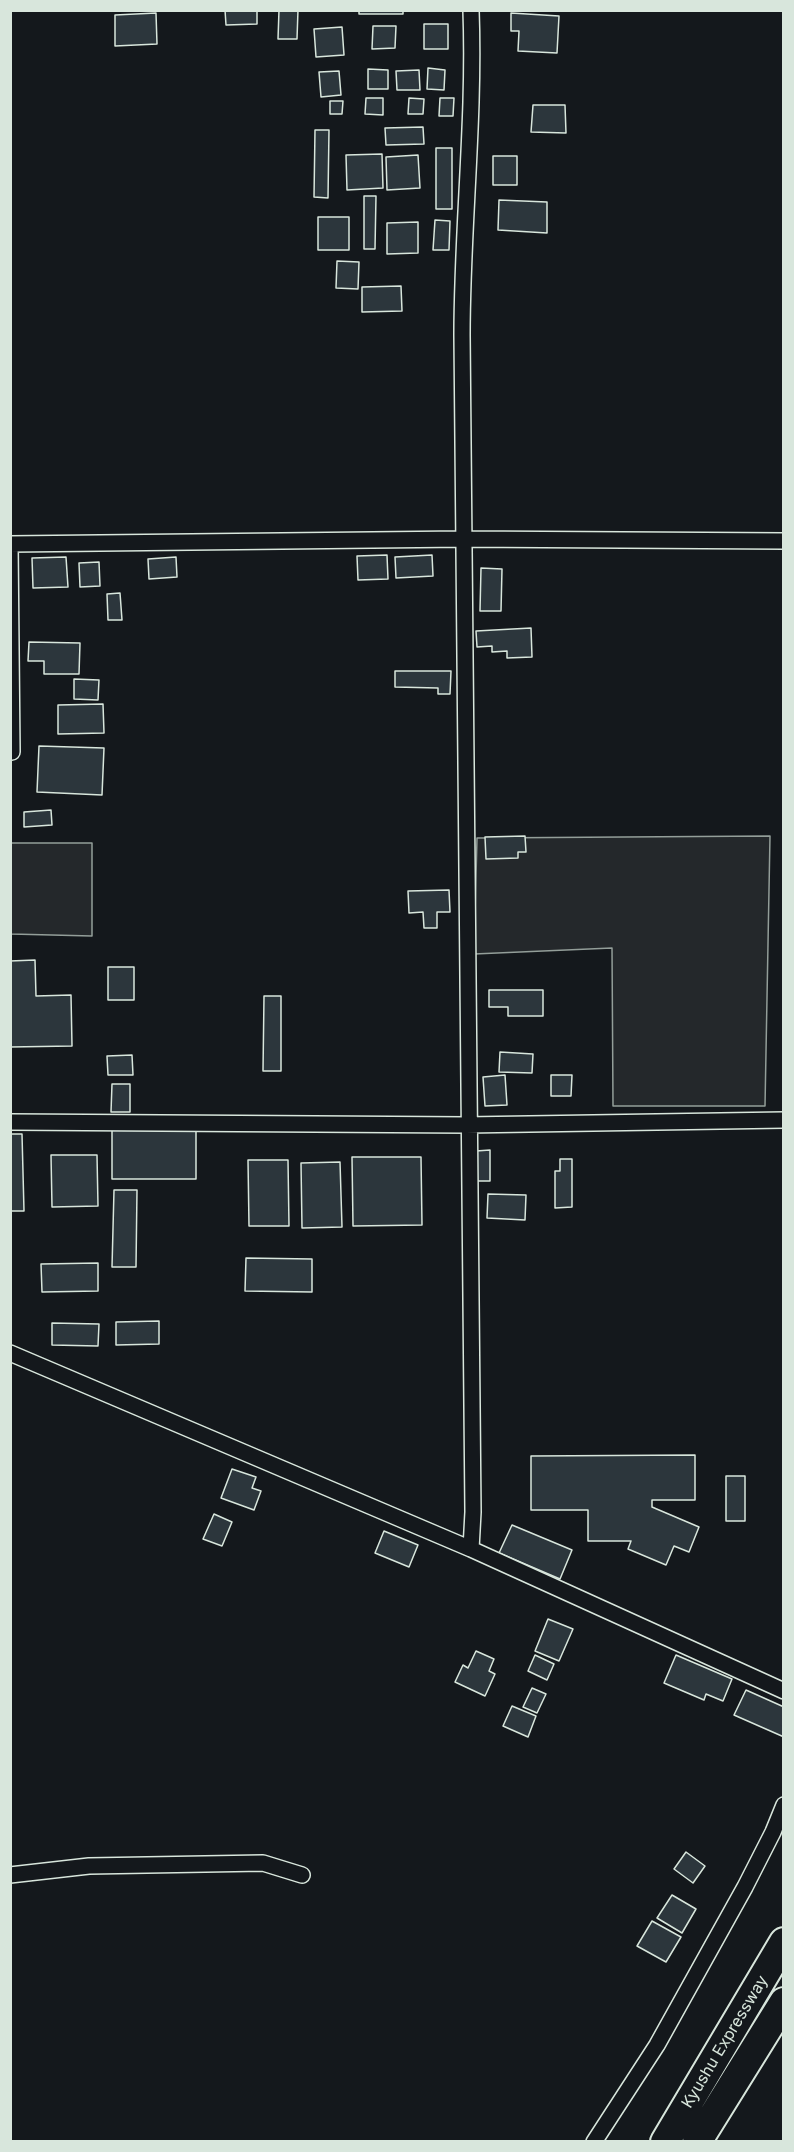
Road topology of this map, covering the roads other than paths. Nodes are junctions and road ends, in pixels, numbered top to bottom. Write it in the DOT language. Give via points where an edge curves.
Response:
graph roads {
  1 [pos="471,10"];
  2 [pos="463,539"];
  3 [pos="783,541"];
  4 [pos="12,752"];
  5 [pos="783,1120"];
  6 [pos="10,1122"];
  7 [pos="466,1125"];
  8 [pos="10,1353"];
  9 [pos="471,1549"];
  10 [pos="783,1691"];
  11 [pos="783,1805"];
  12 [pos="10,1875"];
  13 [pos="302,1875"];
  14 [pos="783,1942"];
  15 [pos="783,2002"];
  16 [pos="594,2142"];
  17 [pos="665,2142"];
  18 [pos="697,2142"];
  1 -- 2 [label="street" via="473,59 462,324"];
  2 -- 3 [label="street"];
  2 -- 4 [label="street" via="10,544"];
  2 -- 7 [label="street"];
  5 -- 7 [label="street"];
  6 -- 7 [label="street"];
  7 -- 9 [label="street"];
  8 -- 9 [label="street"];
  9 -- 10 [label="street"];
  11 -- 16 [label="street" via="745,1887 657,2045"];
  12 -- 13 [label="street" via="89,1866 252,1863"];
  14 -- 17 [label="highway, Kyushu Expressway"];
  15 -- 18 [label="highway, Kyushu Expressway"];
}
